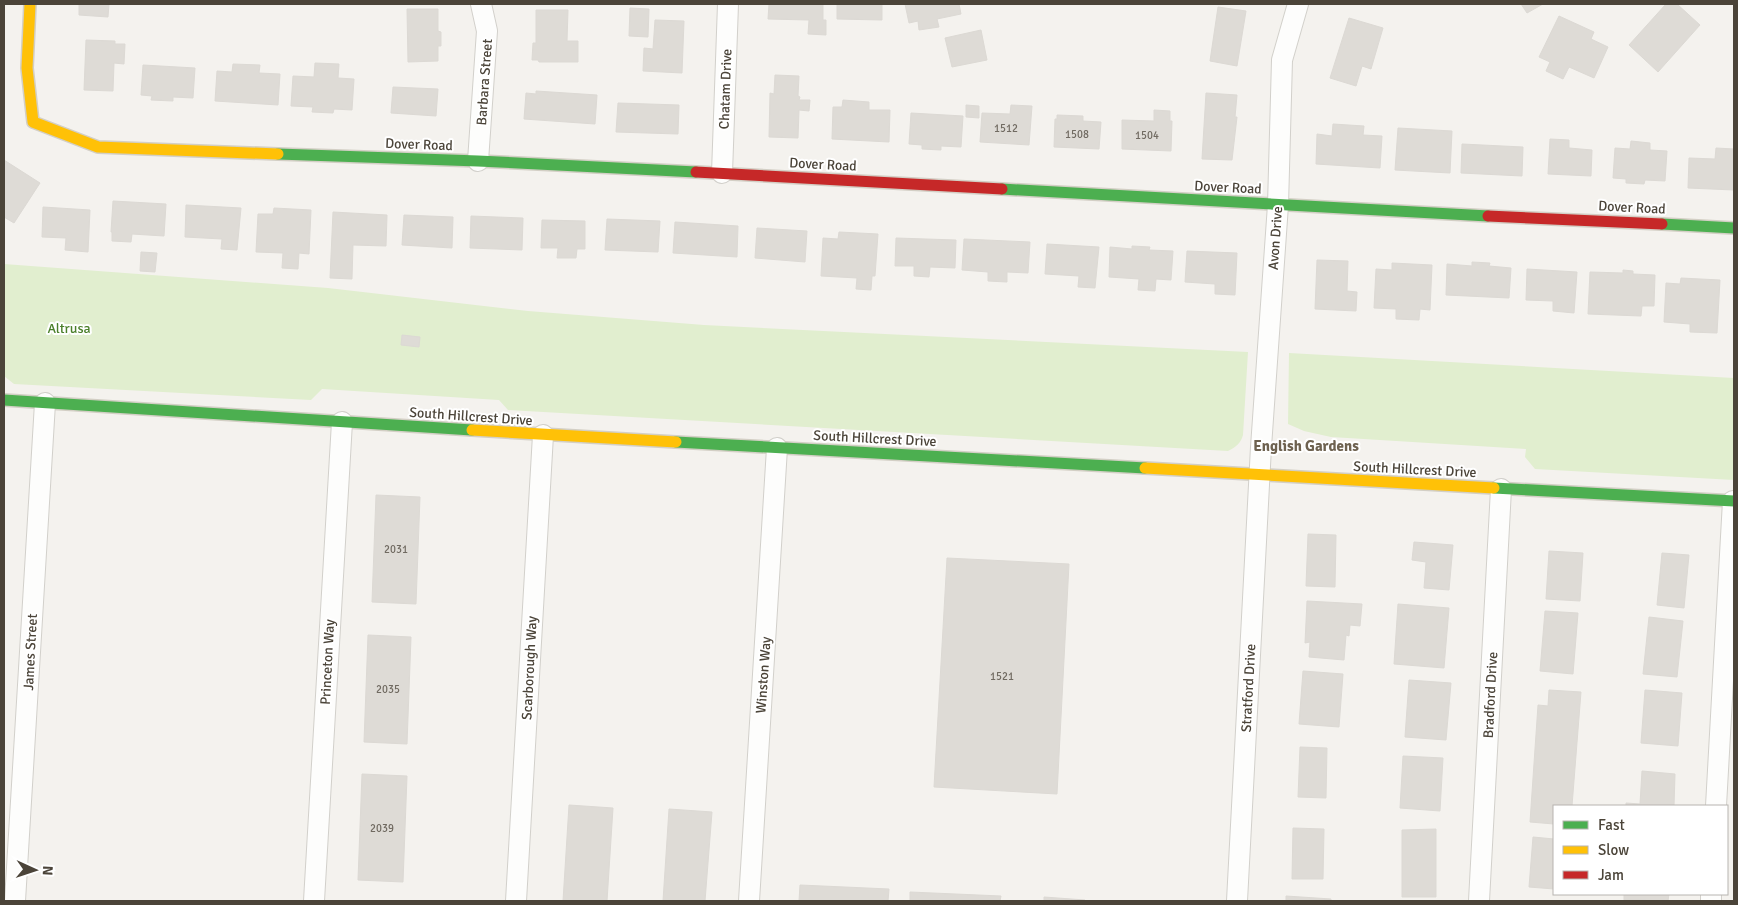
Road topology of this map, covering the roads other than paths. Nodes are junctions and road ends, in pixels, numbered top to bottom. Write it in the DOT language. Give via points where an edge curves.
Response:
graph roads {
  1 [pos="30,4"];
  2 [pos="481,4"];
  3 [pos="728,4"];
  4 [pos="1298,4"];
  5 [pos="478,162"];
  6 [pos="722,174"];
  7 [pos="1278,204"];
  8 [pos="1734,228"];
  9 [pos="8,401"];
  10 [pos="45,404"];
  11 [pos="342,422"];
  12 [pos="543,435"];
  13 [pos="777,448"];
  14 [pos="1260,474"];
  15 [pos="1501,489"];
  16 [pos="1734,501"];
  17 [pos="1716,805"];
  18 [pos="15,901"];
  19 [pos="314,901"];
  20 [pos="516,901"];
  21 [pos="749,901"];
  22 [pos="1237,901"];
  23 [pos="1479,901"];
  1 -- 5 [label="street, Dover Road" via="27,68 33,122 98,147"];
  2 -- 5 [label="street, Barbara Street" via="488,31"];
  3 -- 6 [label="street, Chatam Drive"];
  4 -- 7 [label="street, Avon Drive" via="1282,60"];
  5 -- 6 [label="street, Dover Road"];
  6 -- 7 [label="street, Dover Road"];
  7 -- 8 [label="street, Dover Road"];
  7 -- 14 [label="street, Avon Drive"];
  9 -- 10 [label="street, South Hillcrest Drive"];
  10 -- 11 [label="street, South Hillcrest Drive"];
  10 -- 18 [label="street, James Street"];
  11 -- 12 [label="street, South Hillcrest Drive"];
  11 -- 19 [label="street, Princeton Way"];
  12 -- 13 [label="street, South Hillcrest Drive"];
  12 -- 20 [label="street, Scarborough Way"];
  13 -- 14 [label="street, South Hillcrest Drive"];
  13 -- 21 [label="street, Winston Way"];
  14 -- 15 [label="street, South Hillcrest Drive"];
  14 -- 22 [label="street, Stratford Drive"];
  15 -- 16 [label="street, South Hillcrest Drive"];
  15 -- 23 [label="street, Bradford Drive"];
  16 -- 17 [label="street"];
}
